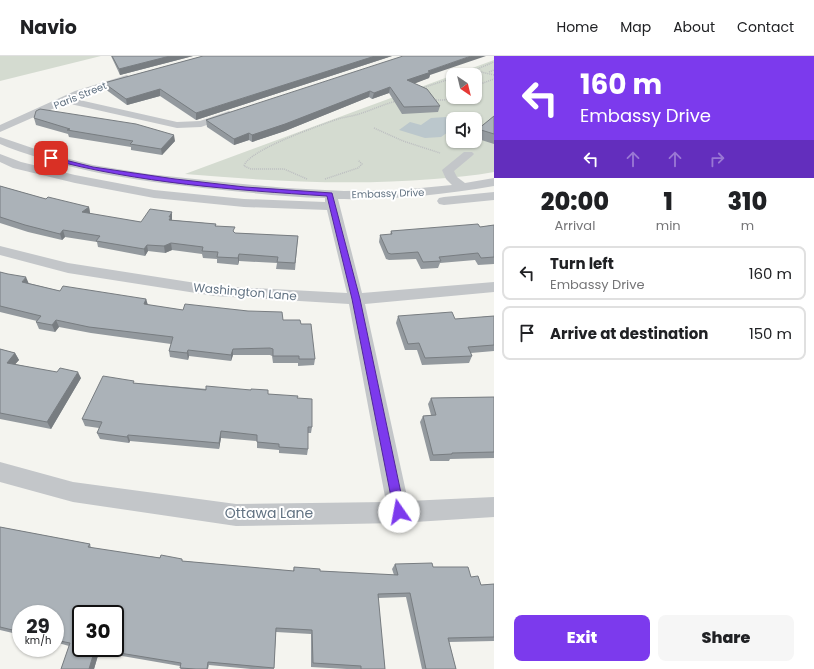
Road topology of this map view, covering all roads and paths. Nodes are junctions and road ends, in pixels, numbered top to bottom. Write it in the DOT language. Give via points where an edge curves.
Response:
graph roads {
  1 [pos="494,62"];
  2 [pos="481,68"];
  3 [pos="494,70"];
  4 [pos="482,72"];
  5 [pos="488,72"];
  6 [pos="136,75"];
  7 [pos="494,75"];
  8 [pos="494,79"];
  9 [pos="446,80"];
  10 [pos="482,83"];
  11 [pos="418,90"];
  12 [pos="446,99"];
  13 [pos="67,100"];
  14 [pos="401,100"];
  15 [pos="427,101"];
  16 [pos="239,111"];
  17 [pos="374,128"];
  18 [pos="0,129"];
  19 [pos="0,140"];
  20 [pos="440,153"];
  21 [pos="468,154"];
  22 [pos="0,158"];
  23 [pos="358,160"];
  24 [pos="310,180"];
  25 [pos="494,182"];
  26 [pos="462,187"];
  27 [pos="328,193"];
  28 [pos="494,196"];
  29 [pos="0,250"];
  30 [pos="494,287"];
  31 [pos="356,299"];
  32 [pos="0,472"];
  33 [pos="494,507"];
  34 [pos="399,512"];
  1 -- 2 [label="path"];
  3 -- 5 [label="path"];
  4 -- 5 [label="path"];
  5 -- 7 [label="path"];
  6 -- 13 [label="street, Paris Street" via="79,93"];
  8 -- 10 [label="path"];
  9 -- 11 [label="path"];
  12 -- 15 [label="path"];
  13 -- 16 [label="street" via="153,120 189,125 201,124"];
  13 -- 18 [label="street, Paris Street"];
  14 -- 24 [label="path" via="339,119 269,146 256,153 244,166 251,169 284,169"];
  17 -- 20 [label="path"];
  19 -- 27 [label="street, Embassy Drive" via="92,169 245,189"];
  21 -- 26 [label="street" via="448,170 452,179"];
  22 -- 27 [label="street, Embassy Drive" via="16,165 75,179 154,194 244,203"];
  23 -- 27 [label="path" via="362,164"];
  25 -- 26 [label="street, Embassy Drive"];
  26 -- 27 [label="street, Embassy Drive" via="421,192"];
  27 -- 28 [label="street, Embassy Drive" via="402,204"];
  27 -- 31 [label="street"];
  29 -- 31 [label="street, Washington Lane" via="68,268 215,291"];
  30 -- 31 [label="street, Washington Lane"];
  31 -- 34 [label="street"];
  32 -- 34 [label="street, Ottawa Lane" via="73,492 236,516"];
  33 -- 34 [label="street, Ottawa Lane"];
}
